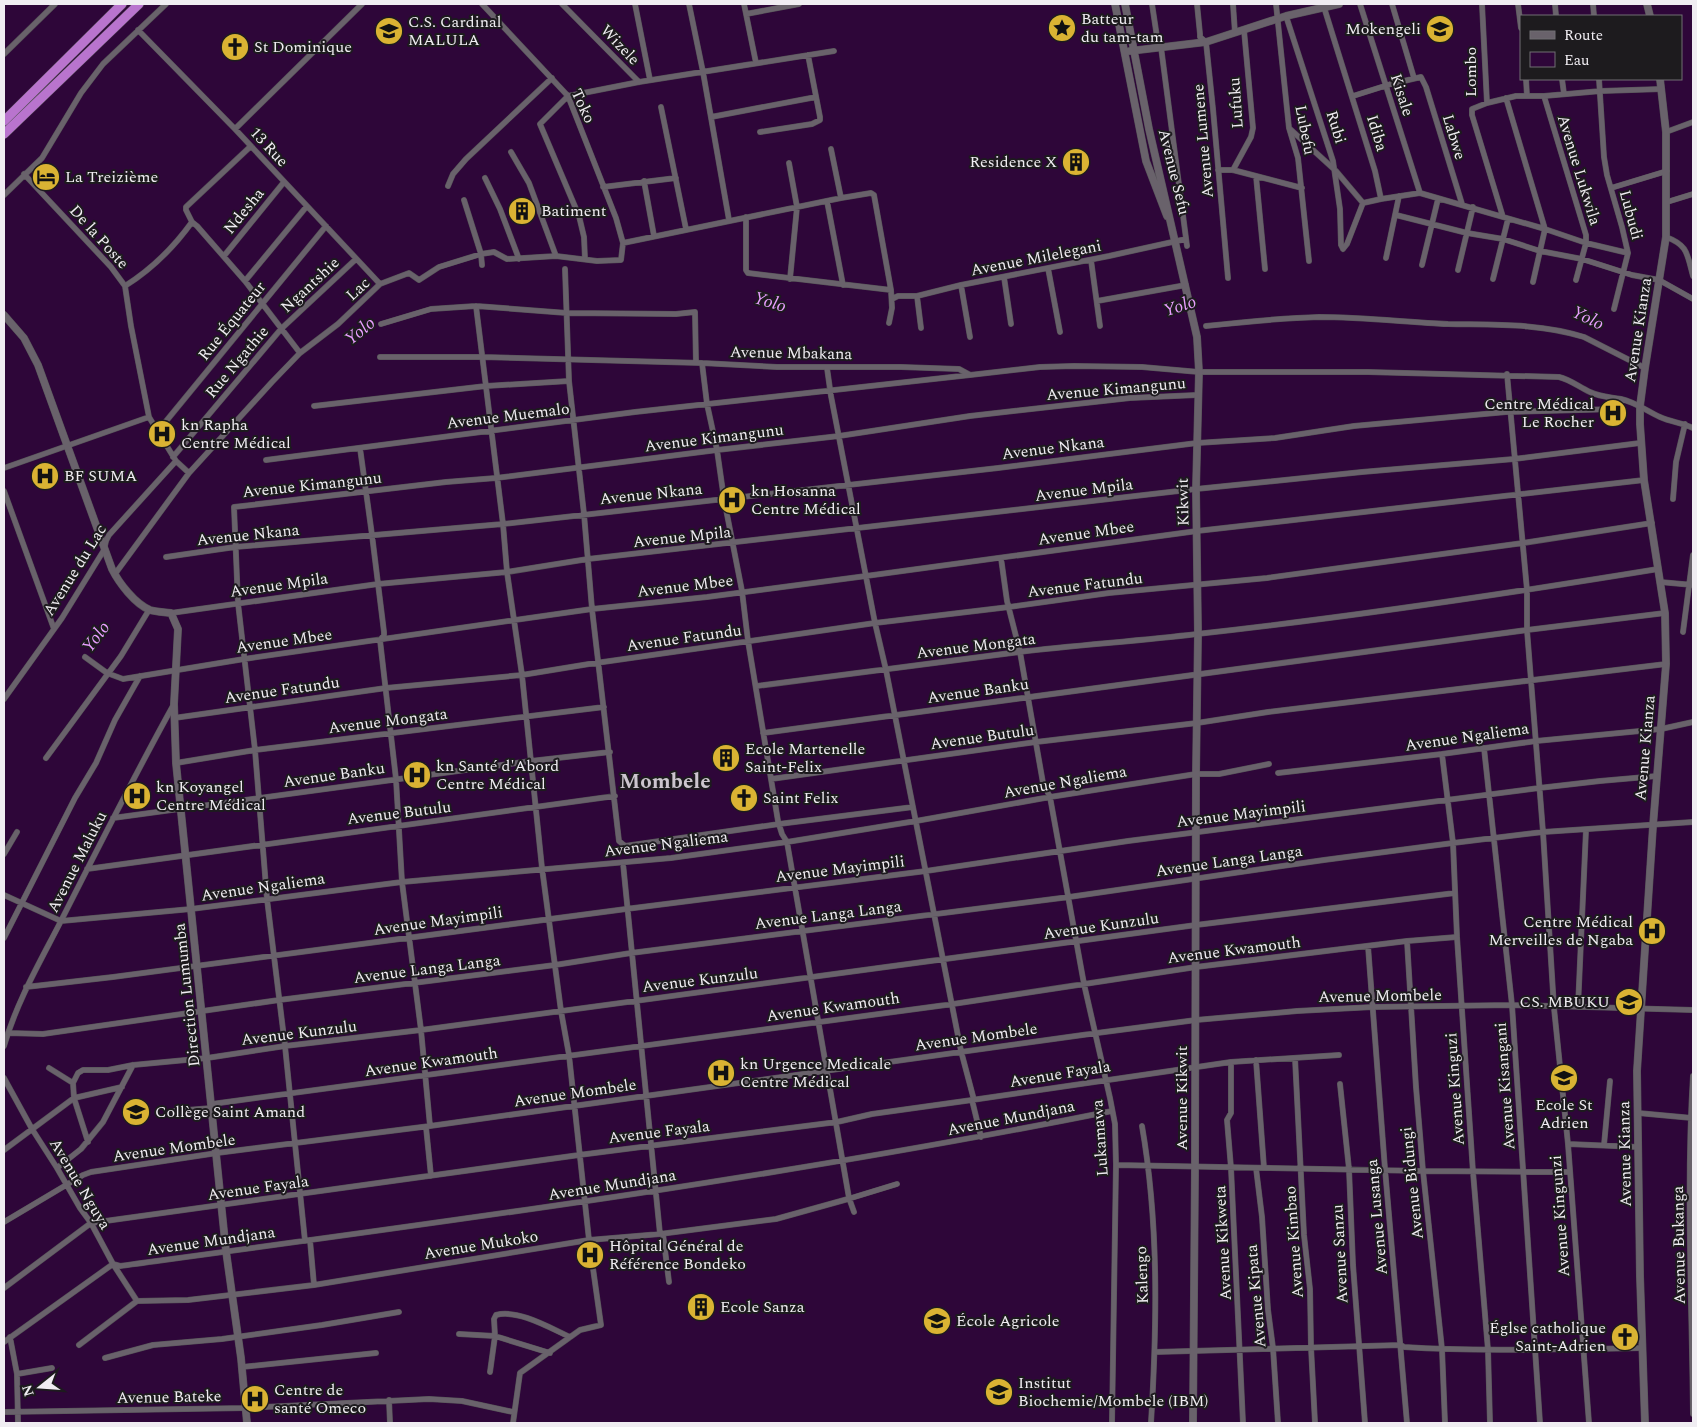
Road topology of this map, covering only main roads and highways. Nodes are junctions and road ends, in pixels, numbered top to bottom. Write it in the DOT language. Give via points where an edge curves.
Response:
graph roads {
  1 [pos="122,4"];
  2 [pos="139,4"];
  3 [pos="4,122"];
  4 [pos="4,134"];
  1 -- 3 [label="highway"];
  2 -- 4 [label="highway"];
}
